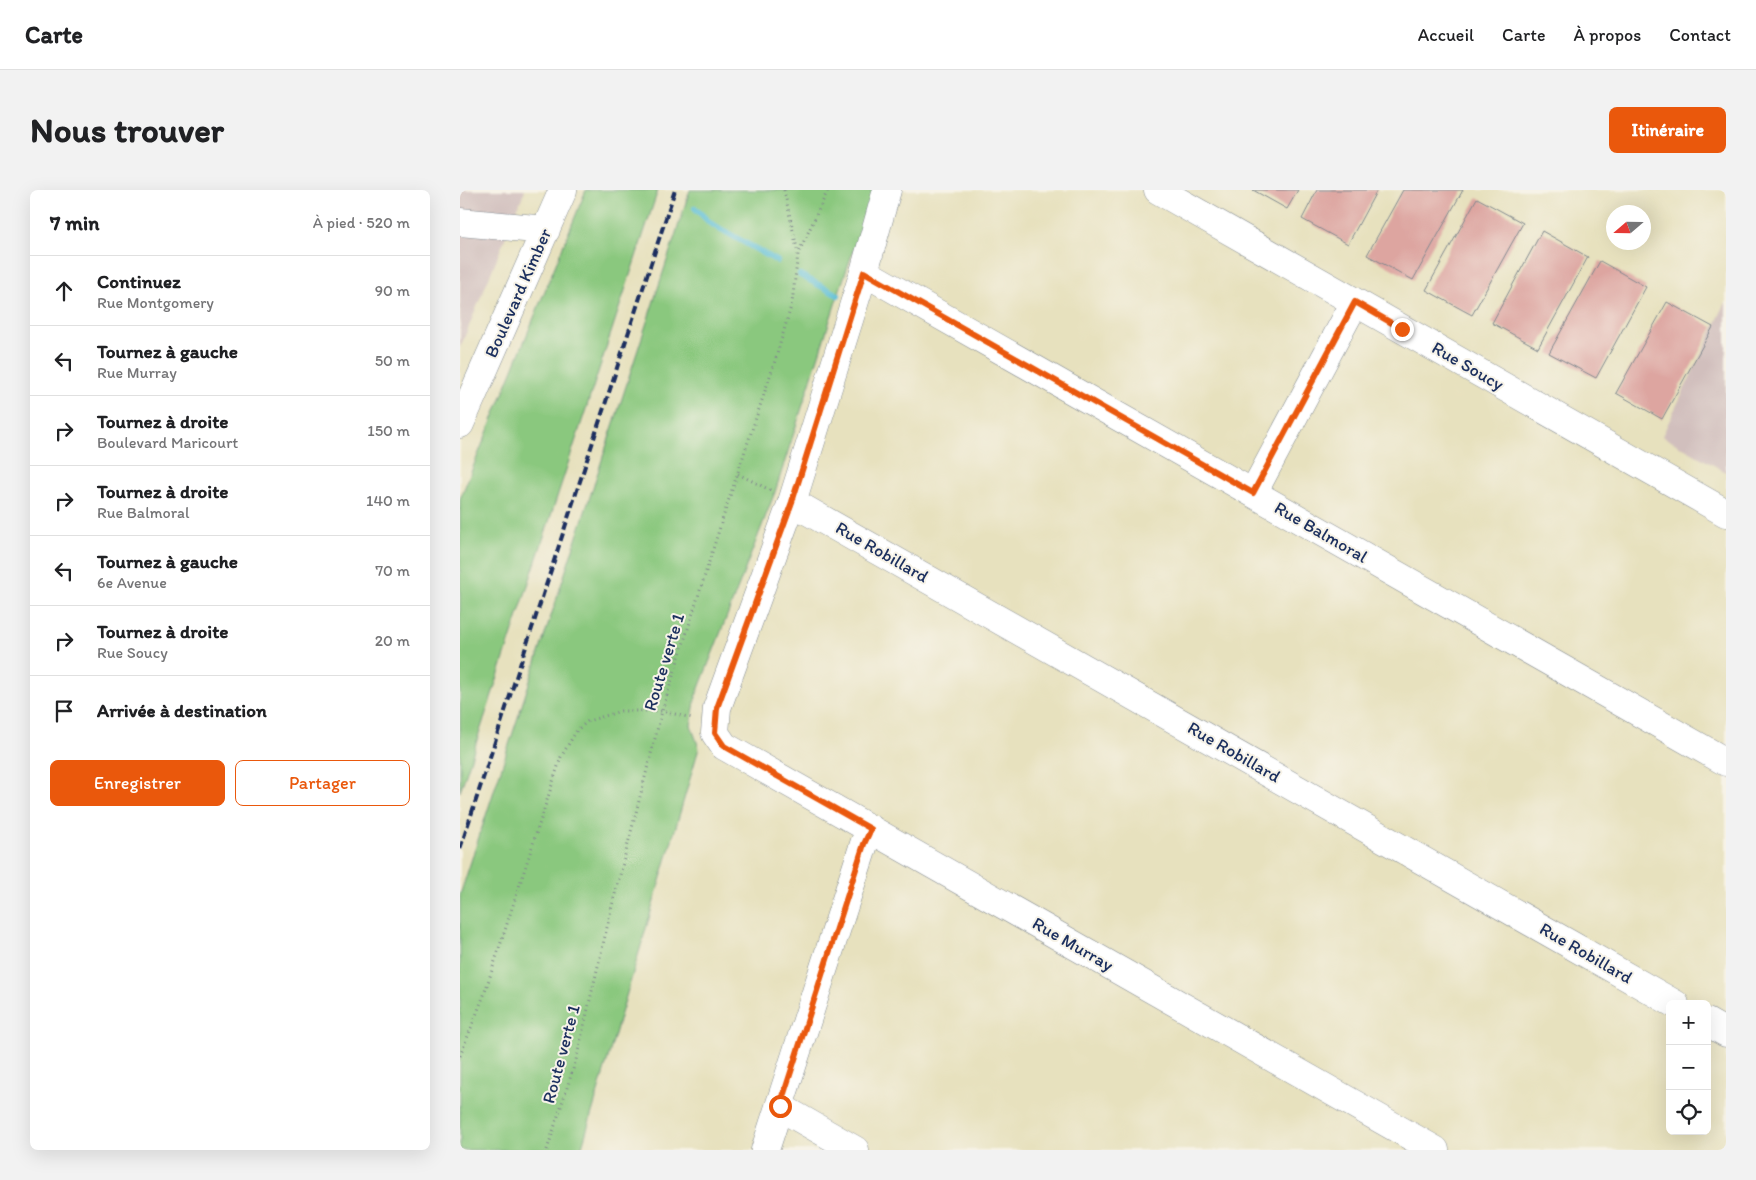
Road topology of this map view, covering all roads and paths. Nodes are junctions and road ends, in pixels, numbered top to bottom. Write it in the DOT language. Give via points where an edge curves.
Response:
graph roads {
  1 [pos="563,190"];
  2 [pos="784,190"];
  3 [pos="828,190"];
  4 [pos="887,190"];
  5 [pos="1158,190"];
  6 [pos="460,222"];
  7 [pos="546,230"];
  8 [pos="798,254"];
  9 [pos="864,272"];
  10 [pos="1355,302"];
  11 [pos="460,424"];
  12 [pos="738,474"];
  13 [pos="1253,493"];
  14 [pos="792,502"];
  15 [pos="1726,513"];
  16 [pos="662,711"];
  17 [pos="1726,762"];
  18 [pos="871,829"];
  19 [pos="1668,1000"];
  20 [pos="1711,1024"];
  21 [pos="1726,1033"];
  22 [pos="460,1056"];
  23 [pos="780,1106"];
  24 [pos="547,1150"];
  25 [pos="765,1150"];
  26 [pos="855,1150"];
  27 [pos="1435,1150"];
  1 -- 7 [label="street, Boulevard Kimber"];
  2 -- 8 [label="path"];
  3 -- 8 [label="path, Route verte 1"];
  4 -- 9 [label="street"];
  5 -- 10 [label="street, Rue Soucy"];
  6 -- 7 [label="street"];
  7 -- 11 [label="street, Boulevard Kimber"];
  8 -- 12 [label="path, Route verte 1" via="792,303"];
  9 -- 13 [label="street, Rue Balmoral"];
  9 -- 14 [label="street"];
  10 -- 13 [label="street"];
  10 -- 15 [label="street, Rue Soucy"];
  12 -- 14 [label="path"];
  12 -- 16 [label="path, Route verte 1"];
  13 -- 17 [label="street, Rue Balmoral"];
  14 -- 18 [label="street, Rue Murray" via="717,708 715,733 724,746"];
  14 -- 19 [label="street, Rue Robillard"];
  16 -- 22 [label="path" via="621,711 588,721 577,730 562,757 484,995"];
  16 -- 24 [label="path, Route verte 1" via="576,1060"];
  18 -- 23 [label="street"];
  18 -- 27 [label="street, Rue Murray"];
  20 -- 21 [label="street"];
  23 -- 25 [label="street"];
  23 -- 26 [label="street"];
}
